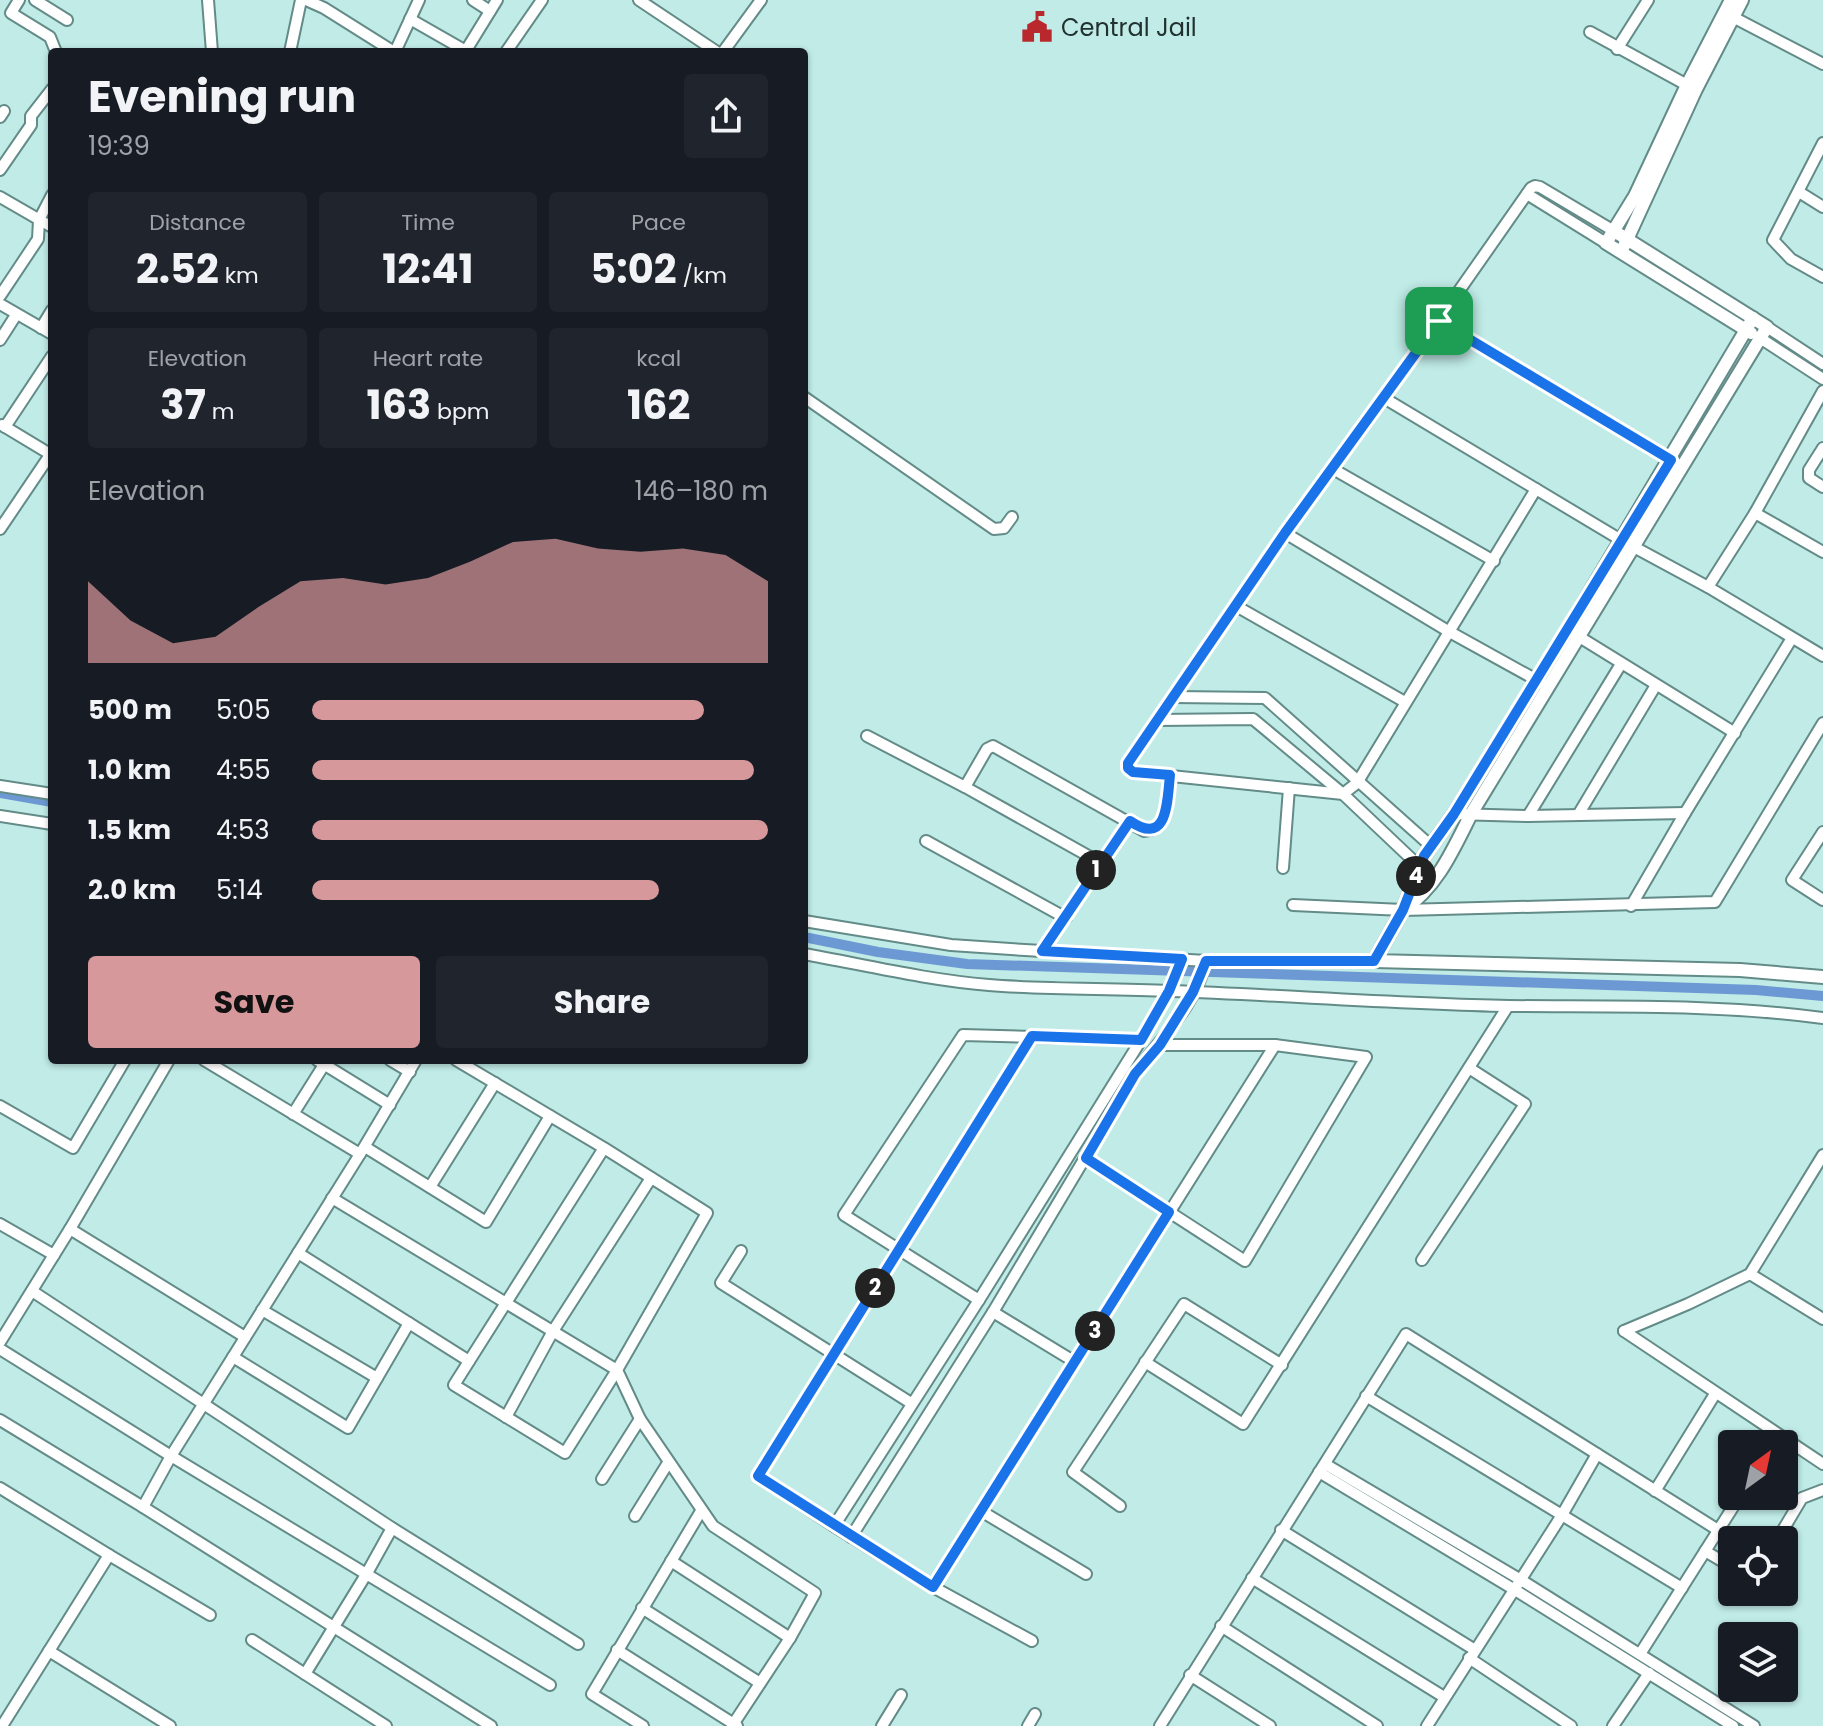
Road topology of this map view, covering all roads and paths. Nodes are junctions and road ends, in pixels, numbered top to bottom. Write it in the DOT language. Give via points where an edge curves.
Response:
graph roads {
  1 [pos="19,0"];
  2 [pos="35,0"];
  3 [pos="208,0"];
  4 [pos="304,0"];
  5 [pos="473,0"];
  6 [pos="497,0"];
  7 [pos="542,0"];
  8 [pos="639,0"];
  9 [pos="761,0"];
  10 [pos="1648,0"];
  11 [pos="1731,0"];
  12 [pos="1742,0"];
  13 [pos="415,2"];
  14 [pos="490,11"];
  15 [pos="1730,16"];
  16 [pos="410,19"];
  17 [pos="67,20"];
  18 [pos="1590,32"];
  19 [pos="54,48"];
  20 [pos="212,48"];
  21 [pos="291,48"];
  22 [pos="389,48"];
  23 [pos="397,48"];
  24 [pos="459,48"];
  25 [pos="468,48"];
  26 [pos="509,48"];
  27 [pos="714,48"];
  28 [pos="723,48"];
  29 [pos="1617,49"];
  30 [pos="1823,64"];
  31 [pos="1687,85"];
  32 [pos="48,94"];
  33 [pos="1823,143"];
  34 [pos="0,170"];
  35 [pos="1799,192"];
  36 [pos="1527,194"];
  37 [pos="0,198"];
  38 [pos="48,203"];
  39 [pos="1823,207"];
  40 [pos="39,220"];
  41 [pos="48,225"];
  42 [pos="1614,231"];
  43 [pos="1628,239"];
  44 [pos="1606,243"];
  45 [pos="1620,252"];
  46 [pos="1823,277"];
  47 [pos="0,296"];
  48 [pos="0,304"];
  49 [pos="16,315"];
  50 [pos="48,317"];
  51 [pos="1439,321"];
  52 [pos="1750,324"];
  53 [pos="41,328"];
  54 [pos="48,332"];
  55 [pos="1764,332"];
  56 [pos="0,340"];
  57 [pos="48,362"];
  58 [pos="1823,364"];
  59 [pos="1823,379"];
  60 [pos="1823,391"];
  61 [pos="1384,398"];
  62 [pos="808,400"];
  63 [pos="2,426"];
  64 [pos="1823,448"];
  65 [pos="48,451"];
  66 [pos="48,457"];
  67 [pos="1676,463"];
  68 [pos="1333,469"];
  69 [pos="1823,487"];
  70 [pos="1536,489"];
  71 [pos="1755,513"];
  72 [pos="1012,517"];
  73 [pos="0,529"];
  74 [pos="1285,533"];
  75 [pos="1627,543"];
  76 [pos="1823,552"];
  77 [pos="1494,561"];
  78 [pos="1708,587"];
  79 [pos="1236,606"];
  80 [pos="1449,632"];
  81 [pos="1573,633"];
  82 [pos="1792,638"];
  83 [pos="1823,656"];
  84 [pos="1621,664"];
  85 [pos="1542,684"];
  86 [pos="1656,685"];
  87 [pos="1173,697"];
  88 [pos="1405,702"];
  89 [pos="1158,720"];
  90 [pos="1823,723"];
  91 [pos="1735,733"];
  92 [pos="867,736"];
  93 [pos="1170,775"];
  94 [pos="1357,783"];
  95 [pos="0,786"];
  96 [pos="965,787"];
  97 [pos="1289,788"];
  98 [pos="48,793"];
  99 [pos="1343,794"];
  100 [pos="1685,813"];
  101 [pos="1454,814"];
  102 [pos="1471,814"];
  103 [pos="1578,815"];
  104 [pos="0,816"];
  105 [pos="1528,816"];
  106 [pos="1130,821"];
  107 [pos="48,823"];
  108 [pos="1823,832"];
  109 [pos="926,841"];
  110 [pos="1431,846"];
  111 [pos="1101,863"];
  112 [pos="1420,867"];
  113 [pos="1283,868"];
  114 [pos="1823,900"];
  115 [pos="1293,905"];
  116 [pos="1631,906"];
  117 [pos="1403,910"];
  118 [pos="1066,918"];
  119 [pos="808,922"];
  120 [pos="1042,951"];
  121 [pos="808,955"];
  122 [pos="1374,961"];
  123 [pos="1181,962"];
  124 [pos="1205,965"];
  125 [pos="1823,977"];
  126 [pos="1170,988"];
  127 [pos="1195,988"];
  128 [pos="1508,1006"];
  129 [pos="1823,1018"];
  130 [pos="1032,1036"];
  131 [pos="1141,1040"];
  132 [pos="1160,1045"];
  133 [pos="1275,1045"];
  134 [pos="123,1064"];
  135 [pos="167,1064"];
  136 [pos="211,1064"];
  137 [pos="321,1064"];
  138 [pos="328,1064"];
  139 [pos="397,1064"];
  140 [pos="414,1064"];
  141 [pos="463,1064"];
  142 [pos="1469,1068"];
  143 [pos="410,1072"];
  144 [pos="495,1083"];
  145 [pos="390,1105"];
  146 [pos="0,1106"];
  147 [pos="293,1114"];
  148 [pos="550,1116"];
  149 [pos="604,1148"];
  150 [pos="362,1150"];
  151 [pos="1823,1155"];
  152 [pos="1086,1158"];
  153 [pos="651,1178"];
  154 [pos="430,1187"];
  155 [pos="332,1198"];
  156 [pos="1169,1212"];
  157 [pos="0,1224"];
  158 [pos="70,1229"];
  159 [pos="899,1250"];
  160 [pos="741,1251"];
  161 [pos="298,1253"];
  162 [pos="54,1255"];
  163 [pos="1422,1260"];
  164 [pos="1750,1274"];
  165 [pos="32,1291"];
  166 [pos="979,1300"];
  167 [pos="504,1302"];
  168 [pos="262,1310"];
  169 [pos="993,1312"];
  170 [pos="1823,1319"];
  171 [pos="409,1323"];
  172 [pos="553,1331"];
  173 [pos="245,1337"];
  174 [pos="0,1342"];
  175 [pos="0,1349"];
  176 [pos="833,1354"];
  177 [pos="233,1357"];
  178 [pos="469,1361"];
  179 [pos="1075,1362"];
  180 [pos="1145,1362"];
  181 [pos="1282,1365"];
  182 [pos="617,1370"];
  183 [pos="377,1378"];
  184 [pos="1715,1394"];
  185 [pos="1366,1396"];
  186 [pos="911,1403"];
  187 [pos="204,1404"];
  188 [pos="506,1417"];
  189 [pos="640,1419"];
  190 [pos="0,1420"];
  191 [pos="1762,1430"];
  192 [pos="1798,1452"];
  193 [pos="1597,1454"];
  194 [pos="171,1456"];
  195 [pos="668,1463"];
  196 [pos="1823,1464"];
  197 [pos="1322,1468"];
  198 [pos="602,1479"];
  199 [pos="0,1488"];
  200 [pos="1823,1490"];
  201 [pos="1655,1491"];
  202 [pos="1120,1506"];
  203 [pos="143,1507"];
  204 [pos="701,1511"];
  205 [pos="981,1511"];
  206 [pos="1562,1515"];
  207 [pos="635,1516"];
  208 [pos="834,1526"];
  209 [pos="1785,1526"];
  210 [pos="392,1528"];
  211 [pos="1281,1530"];
  212 [pos="1718,1530"];
  213 [pos="851,1537"];
  214 [pos="1705,1551"];
  215 [pos="109,1555"];
  216 [pos="1718,1559"];
  217 [pos="671,1561"];
  218 [pos="367,1573"];
  219 [pos="1086,1574"];
  220 [pos="1252,1578"];
  221 [pos="1518,1585"];
  222 [pos="933,1587"];
  223 [pos="1682,1588"];
  224 [pos="642,1608"];
  225 [pos="210,1615"];
  226 [pos="334,1625"];
  227 [pos="1221,1626"];
  228 [pos="790,1638"];
  229 [pos="252,1640"];
  230 [pos="1032,1641"];
  231 [pos="578,1644"];
  232 [pos="617,1650"];
  233 [pos="49,1651"];
  234 [pos="1472,1654"];
  235 [pos="1640,1654"];
  236 [pos="1649,1673"];
  237 [pos="305,1674"];
  238 [pos="1190,1675"];
  239 [pos="760,1683"];
  240 [pos="550,1685"];
  241 [pos="901,1695"];
  242 [pos="1444,1697"];
  243 [pos="1035,1714"];
  244 [pos="735,1725"];
  245 [pos="2,1726"];
  246 [pos="170,1726"];
  247 [pos="386,1726"];
  248 [pos="491,1726"];
  249 [pos="643,1726"];
  250 [pos="882,1726"];
  251 [pos="1028,1726"];
  252 [pos="1160,1726"];
  253 [pos="1270,1726"];
  254 [pos="1377,1726"];
  255 [pos="1427,1726"];
  256 [pos="1571,1726"];
  257 [pos="1613,1726"];
  258 [pos="1733,1726"];
  259 [pos="1754,1726"];
  1 -- 19 [label="street" via="11,13 50,37"];
  2 -- 17 [label="street"];
  3 -- 20 [label="street"];
  4 -- 21 [label="street"];
  4 -- 22 [label="street"];
  5 -- 14 [label="street"];
  6 -- 14 [label="street"];
  7 -- 26 [label="street"];
  8 -- 27 [label="street"];
  9 -- 28 [label="street"];
  10 -- 29 [label="street"];
  11 -- 15 [label="main road"];
  12 -- 15 [label="main road"];
  13 -- 16 [label="street"];
  14 -- 25 [label="street"];
  15 -- 30 [label="street"];
  15 -- 31 [label="main road"];
  15 -- 43 [label="main road"];
  16 -- 23 [label="street"];
  16 -- 24 [label="street"];
  18 -- 29 [label="street"];
  29 -- 31 [label="street"];
  31 -- 42 [label="main road"];
  32 -- 34 [label="street"];
  33 -- 35 [label="street"];
  35 -- 39 [label="street"];
  35 -- 46 [label="street" via="1773,240 1791,259"];
  36 -- 42 [label="street" via="1540,187"];
  36 -- 44 [label="street"];
  36 -- 51 [label="street"];
  37 -- 40 [label="street"];
  38 -- 40 [label="street"];
  40 -- 41 [label="street"];
  40 -- 47 [label="street" via="38,239"];
  42 -- 43 [label="main road"];
  42 -- 44 [label="main road"];
  43 -- 45 [label="main road"];
  43 -- 52 [label="main road"];
  44 -- 45 [label="main road"];
  45 -- 52 [label="main road"];
  48 -- 49 [label="street"];
  49 -- 53 [label="street"];
  49 -- 56 [label="street"];
  50 -- 53 [label="street"];
  51 -- 61 [label="street"];
  51 -- 67 [label="street"];
  52 -- 55 [label="main road"];
  52 -- 67 [label="main road"];
  53 -- 54 [label="street"];
  55 -- 58 [label="street"];
  55 -- 59 [label="street"];
  55 -- 67 [label="main road"];
  57 -- 63 [label="street"];
  60 -- 71 [label="street"];
  61 -- 68 [label="street"];
  61 -- 70 [label="street"];
  62 -- 72 [label="street" via="994,529 1004,528"];
  63 -- 65 [label="street"];
  64 -- 69 [label="street" via="1809,478"];
  66 -- 73 [label="street"];
  67 -- 75 [label="main road"];
  68 -- 74 [label="street"];
  68 -- 77 [label="street"];
  70 -- 75 [label="street"];
  70 -- 77 [label="street"];
  71 -- 76 [label="street"];
  71 -- 78 [label="street"];
  74 -- 79 [label="street"];
  74 -- 80 [label="street"];
  75 -- 78 [label="street"];
  75 -- 81 [label="main road"];
  77 -- 80 [label="street"];
  78 -- 82 [label="street"];
  79 -- 87 [label="street"];
  79 -- 88 [label="street"];
  80 -- 85 [label="street"];
  80 -- 88 [label="street"];
  81 -- 84 [label="street"];
  81 -- 85 [label="main road"];
  82 -- 83 [label="street"];
  82 -- 91 [label="street"];
  84 -- 86 [label="street"];
  84 -- 105 [label="street"];
  85 -- 101 [label="main road"];
  85 -- 102 [label="main road"];
  86 -- 91 [label="street"];
  86 -- 103 [label="street"];
  87 -- 89 [label="street"];
  87 -- 94 [label="street" via="1265,698"];
  88 -- 94 [label="street"];
  89 -- 93 [label="street" via="1128,768"];
  89 -- 99 [label="street" via="1253,719"];
  90 -- 116 [label="street" via="1715,902"];
  91 -- 100 [label="street"];
  92 -- 96 [label="street"];
  93 -- 97 [label="street"];
  93 -- 106 [label="street" via="1162,822 1144,831"];
  94 -- 99 [label="street"];
  94 -- 110 [label="street"];
  95 -- 98 [label="street"];
  96 -- 106 [label="street" via="993,746"];
  96 -- 111 [label="street"];
  97 -- 99 [label="street"];
  97 -- 113 [label="street"];
  99 -- 112 [label="street"];
  100 -- 103 [label="street"];
  100 -- 116 [label="street"];
  101 -- 102 [label="street"];
  101 -- 110 [label="main road"];
  102 -- 105 [label="street"];
  102 -- 117 [label="main road" via="1445,867"];
  103 -- 105 [label="street"];
  104 -- 107 [label="street"];
  106 -- 111 [label="street"];
  108 -- 114 [label="street" via="1792,880"];
  109 -- 118 [label="street"];
  110 -- 112 [label="main road"];
  111 -- 118 [label="street"];
  112 -- 117 [label="main road"];
  115 -- 117 [label="street"];
  116 -- 117 [label="street"];
  117 -- 122 [label="main road"];
  118 -- 120 [label="street"];
  119 -- 120 [label="street" via="951,945"];
  120 -- 123 [label="street"];
  121 -- 126 [label="street" via="986,985 1071,991"];
  122 -- 124 [label="street"];
  122 -- 125 [label="main road" via="1740,970"];
  123 -- 124 [label="street"];
  123 -- 126 [label="street"];
  124 -- 127 [label="street"];
  126 -- 127 [label="street"];
  126 -- 131 [label="street"];
  127 -- 128 [label="street"];
  127 -- 132 [label="street"];
  128 -- 129 [label="street"];
  128 -- 142 [label="street"];
  130 -- 131 [label="street"];
  130 -- 159 [label="street"];
  130 -- 159 [label="street" via="963,1035 844,1215"];
  131 -- 166 [label="street"];
  132 -- 133 [label="street"];
  132 -- 152 [label="street" via="1135,1074"];
  133 -- 156 [label="street"];
  133 -- 156 [label="street" via="1366,1057 1245,1261"];
  134 -- 146 [label="street" via="73,1148"];
  135 -- 158 [label="street"];
  136 -- 147 [label="street"];
  137 -- 147 [label="street"];
  138 -- 145 [label="street"];
  139 -- 143 [label="street"];
  140 -- 143 [label="street"];
  141 -- 144 [label="street"];
  142 -- 163 [label="street" via="1525,1104"];
  142 -- 181 [label="street"];
  143 -- 145 [label="street"];
  144 -- 148 [label="street"];
  144 -- 154 [label="street"];
  145 -- 150 [label="street"];
  147 -- 150 [label="street"];
  148 -- 149 [label="street"];
  148 -- 154 [label="street" via="486,1222"];
  149 -- 153 [label="street"];
  149 -- 167 [label="street"];
  150 -- 154 [label="street"];
  150 -- 155 [label="street"];
  151 -- 164 [label="street"];
  152 -- 156 [label="street"];
  152 -- 169 [label="street"];
  153 -- 172 [label="street"];
  153 -- 182 [label="street" via="707,1213"];
  155 -- 161 [label="street"];
  155 -- 167 [label="street"];
  156 -- 179 [label="street"];
  157 -- 162 [label="street"];
  158 -- 162 [label="street"];
  158 -- 173 [label="street"];
  159 -- 166 [label="street"];
  159 -- 176 [label="street"];
  160 -- 176 [label="street" via="721,1283"];
  161 -- 168 [label="street"];
  161 -- 171 [label="street"];
  162 -- 165 [label="street"];
  164 -- 170 [label="street"];
  164 -- 184 [label="street" via="1624,1331"];
  165 -- 174 [label="street"];
  165 -- 187 [label="street"];
  166 -- 186 [label="street"];
  167 -- 172 [label="street"];
  167 -- 178 [label="street"];
  168 -- 173 [label="street"];
  168 -- 183 [label="street"];
  169 -- 179 [label="street"];
  169 -- 213 [label="street"];
  171 -- 178 [label="street"];
  171 -- 183 [label="street"];
  172 -- 182 [label="street"];
  172 -- 188 [label="street"];
  173 -- 177 [label="street"];
  175 -- 194 [label="street"];
  176 -- 186 [label="street"];
  176 -- 208 [label="street" via="758,1476"];
  177 -- 183 [label="street" via="348,1428"];
  177 -- 187 [label="street"];
  178 -- 188 [label="street" via="454,1385"];
  179 -- 205 [label="street"];
  180 -- 181 [label="street" via="1184,1304"];
  180 -- 181 [label="street" via="1243,1424"];
  180 -- 202 [label="street" via="1073,1472"];
  182 -- 188 [label="street" via="565,1453"];
  182 -- 189 [label="street"];
  184 -- 191 [label="street"];
  184 -- 201 [label="street"];
  185 -- 193 [label="street" via="1406,1334"];
  185 -- 197 [label="street"];
  185 -- 206 [label="street"];
  186 -- 208 [label="street"];
  187 -- 194 [label="street"];
  187 -- 210 [label="street"];
  189 -- 195 [label="street"];
  189 -- 198 [label="street"];
  190 -- 203 [label="street"];
  192 -- 196 [label="street"];
  193 -- 201 [label="street"];
  193 -- 206 [label="street"];
  194 -- 203 [label="street"];
  194 -- 218 [label="street"];
  195 -- 204 [label="street"];
  195 -- 207 [label="street"];
  197 -- 211 [label="street"];
  197 -- 221 [label="street"];
  199 -- 215 [label="street"];
  200 -- 209 [label="street" via="1802,1498"];
  201 -- 212 [label="street"];
  203 -- 226 [label="street"];
  204 -- 217 [label="street"];
  204 -- 228 [label="street" via="713,1526 815,1593"];
  205 -- 219 [label="street"];
  205 -- 222 [label="street"];
  206 -- 221 [label="street"];
  206 -- 223 [label="street"];
  208 -- 213 [label="street"];
  210 -- 218 [label="street"];
  210 -- 231 [label="street"];
  211 -- 220 [label="street"];
  211 -- 234 [label="street"];
  212 -- 214 [label="street"];
  213 -- 222 [label="street"];
  214 -- 216 [label="street"];
  214 -- 223 [label="street"];
  215 -- 225 [label="street"];
  215 -- 233 [label="street"];
  217 -- 224 [label="street"];
  217 -- 228 [label="street"];
  218 -- 226 [label="street"];
  218 -- 240 [label="street"];
  220 -- 227 [label="street"];
  220 -- 242 [label="street"];
  221 -- 234 [label="street"];
  221 -- 235 [label="street"];
  221 -- 236 [label="street"];
  222 -- 230 [label="street"];
  223 -- 235 [label="street"];
  224 -- 232 [label="street"];
  224 -- 239 [label="street"];
  226 -- 237 [label="street"];
  226 -- 248 [label="street"];
  227 -- 238 [label="street"];
  227 -- 254 [label="street"];
  228 -- 239 [label="street"];
  229 -- 237 [label="street"];
  232 -- 244 [label="street"];
  232 -- 249 [label="street" via="592,1694"];
  233 -- 245 [label="street"];
  233 -- 246 [label="street"];
  234 -- 242 [label="street"];
  234 -- 256 [label="street"];
  235 -- 259 [label="street"];
  236 -- 257 [label="street"];
  236 -- 258 [label="street"];
  237 -- 247 [label="street"];
  238 -- 252 [label="street"];
  238 -- 253 [label="street"];
  239 -- 244 [label="street"];
  241 -- 250 [label="street"];
  242 -- 255 [label="street"];
  243 -- 251 [label="street"];
}
